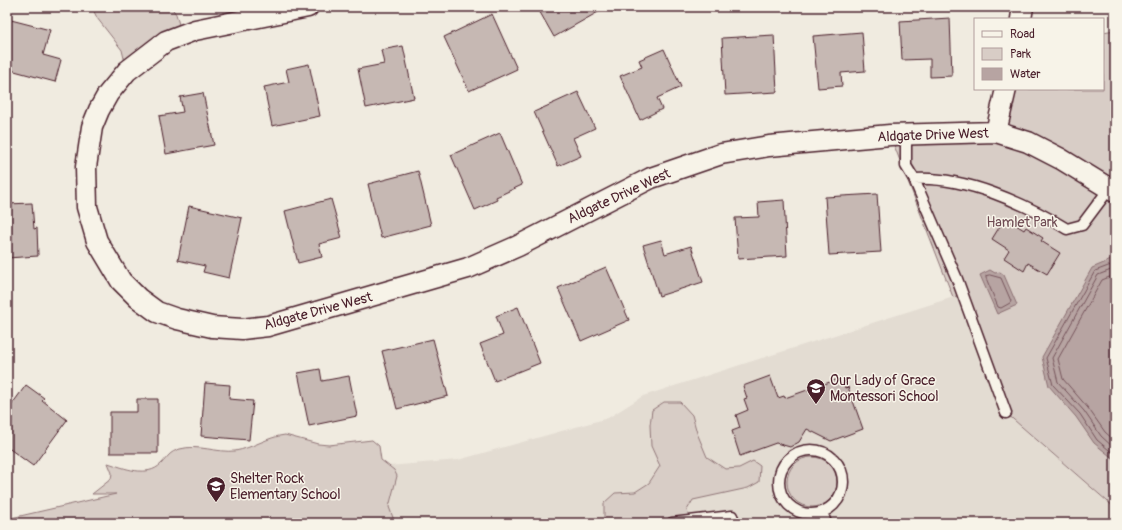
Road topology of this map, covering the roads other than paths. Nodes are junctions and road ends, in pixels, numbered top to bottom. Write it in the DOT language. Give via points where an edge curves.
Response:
graph roads {
  1 [pos="303,7"];
  2 [pos="1023,7"];
  3 [pos="1021,18"];
  4 [pos="1006,90"];
  5 [pos="996,132"];
  6 [pos="906,135"];
  7 [pos="914,179"];
  8 [pos="1112,190"];
  9 [pos="1006,413"];
  10 [pos="822,512"];
  11 [pos="672,523"];
  12 [pos="735,523"];
  13 [pos="826,523"];
  1 -- 6 [label="street, Aldgate Drive West" via="195,30 166,41 127,71 98,110 92,127 86,167 87,206 97,241 121,281 157,312 212,327 242,329 268,326 468,268 518,246 651,178 721,154 769,146"];
  2 -- 3 [label="street"];
  4 -- 5 [label="street"];
  5 -- 6 [label="street, Aldgate Drive West"];
  5 -- 8 [label="street, Aldgate Drive West" via="1028,142"];
  6 -- 7 [label="lane" via="906,166"];
  7 -- 8 [label="lane" via="931,178 970,186 1014,202 1067,229 1082,225"];
  7 -- 9 [label="lane" via="957,279"];
  10 -- 10 [label="lane" via="839,498 843,476 832,457 823,452 802,451 793,455 783,467 779,482 781,492 793,508 812,514"];
  10 -- 13 [label="lane"];
  11 -- 12 [label="lane" via="732,516"];
}
